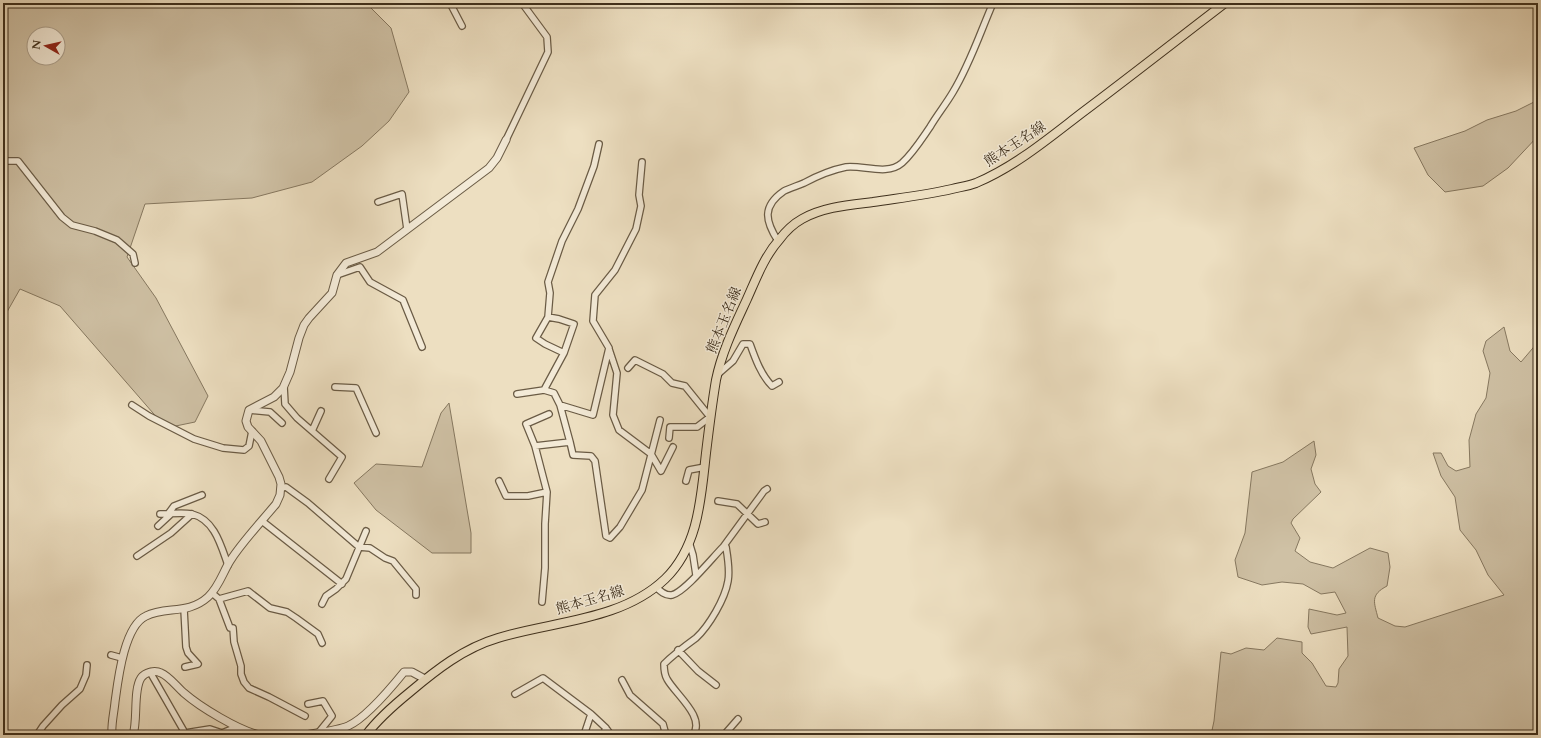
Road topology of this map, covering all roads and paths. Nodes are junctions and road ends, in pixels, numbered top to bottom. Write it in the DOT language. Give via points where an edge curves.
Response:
graph roads {
  1 [pos="450,3"];
  2 [pos="522,3"];
  3 [pos="993,3"];
  4 [pos="1225,3"];
  5 [pos="462,26"];
  6 [pos="506,140"];
  7 [pos="599,144"];
  8 [pos="3,161"];
  9 [pos="642,162"];
  10 [pos="378,202"];
  11 [pos="407,229"];
  12 [pos="778,241"];
  13 [pos="135,263"];
  14 [pos="337,274"];
  15 [pos="548,316"];
  16 [pos="422,347"];
  17 [pos="609,348"];
  18 [pos="564,353"];
  19 [pos="628,368"];
  20 [pos="717,375"];
  21 [pos="779,382"];
  22 [pos="284,386"];
  23 [pos="335,387"];
  24 [pos="544,390"];
  25 [pos="518,394"];
  26 [pos="132,405"];
  27 [pos="560,405"];
  28 [pos="249,410"];
  29 [pos="321,411"];
  30 [pos="549,414"];
  31 [pos="710,417"];
  32 [pos="660,420"];
  33 [pos="282,422"];
  34 [pos="252,430"];
  35 [pos="312,431"];
  36 [pos="376,433"];
  37 [pos="669,438"];
  38 [pos="570,442"];
  39 [pos="535,446"];
  40 [pos="673,447"];
  41 [pos="651,454"];
  42 [pos="705,467"];
  43 [pos="329,480"];
  44 [pos="499,481"];
  45 [pos="686,481"];
  46 [pos="281,488"];
  47 [pos="767,488"];
  48 [pos="547,492"];
  49 [pos="202,495"];
  50 [pos="718,502"];
  51 [pos="746,513"];
  52 [pos="160,514"];
  53 [pos="170,514"];
  54 [pos="192,514"];
  55 [pos="262,521"];
  56 [pos="765,522"];
  57 [pos="158,526"];
  58 [pos="366,531"];
  59 [pos="689,542"];
  60 [pos="360,546"];
  61 [pos="722,547"];
  62 [pos="137,556"];
  63 [pos="228,565"];
  64 [pos="696,575"];
  65 [pos="342,584"];
  66 [pos="656,587"];
  67 [pos="212,593"];
  68 [pos="416,595"];
  69 [pos="219,599"];
  70 [pos="542,602"];
  71 [pos="322,604"];
  72 [pos="184,609"];
  73 [pos="322,643"];
  74 [pos="678,650"];
  75 [pos="111,655"];
  76 [pos="122,658"];
  77 [pos="87,665"];
  78 [pos="185,667"];
  79 [pos="150,672"];
  80 [pos="425,679"];
  81 [pos="622,680"];
  82 [pos="716,685"];
  83 [pos="514,694"];
  84 [pos="308,704"];
  85 [pos="591,714"];
  86 [pos="305,716"];
  87 [pos="738,719"];
  88 [pos="237,727"];
  89 [pos="606,728"];
  90 [pos="319,732"];
  91 [pos="185,734"];
  92 [pos="37,735"];
  93 [pos="112,735"];
  94 [pos="133,735"];
  95 [pos="258,735"];
  96 [pos="305,735"];
  97 [pos="366,735"];
  98 [pos="584,735"];
  99 [pos="603,735"];
  100 [pos="611,735"];
  101 [pos="666,735"];
  102 [pos="693,735"];
  103 [pos="724,735"];
  1 -- 5 [label="street"];
  2 -- 6 [label="street" via="547,37 548,52"];
  3 -- 12 [label="street" via="953,92 907,158 892,169 853,167 828,171 785,191 768,212 770,230"];
  4 -- 12 [label="main road, 熊本玉名線" via="1004,170 972,185 822,211 801,220"];
  6 -- 11 [label="street" via="489,168"];
  7 -- 15 [label="street" via="594,166 578,209 562,241 548,282"];
  8 -- 13 [label="street" via="18,161 62,217 72,225 117,240 133,254"];
  9 -- 17 [label="street" via="639,195 641,206 636,229 615,270 595,294 593,321"];
  10 -- 11 [label="street" via="402,194"];
  11 -- 14 [label="street" via="377,252 346,263"];
  12 -- 20 [label="main road, 熊本玉名線" via="763,263 730,336"];
  14 -- 16 [label="street" via="360,267 370,282 403,300"];
  14 -- 22 [label="street" via="332,293 304,326"];
  15 -- 18 [label="street" via="536,338"];
  15 -- 18 [label="street" via="574,324"];
  17 -- 27 [label="street" via="593,415"];
  17 -- 41 [label="street" via="617,373 613,415 619,430"];
  18 -- 24 [label="street"];
  19 -- 31 [label="street" via="635,360 663,374 672,382 685,386"];
  20 -- 21 [label="street" via="733,361 742,344 750,344 756,362 768,382 772,386"];
  20 -- 31 [label="main road, 熊本玉名線"];
  22 -- 28 [label="street" via="274,397"];
  22 -- 35 [label="street" via="285,404"];
  23 -- 36 [label="street" via="356,388"];
  24 -- 25 [label="street"];
  24 -- 27 [label="street" via="554,393"];
  26 -- 34 [label="street" via="194,439 223,448 244,450 249,446"];
  27 -- 38 [label="street"];
  28 -- 33 [label="street" via="270,412"];
  28 -- 34 [label="street" via="246,421"];
  29 -- 35 [label="street"];
  30 -- 39 [label="street" via="526,424"];
  31 -- 37 [label="street" via="697,427 670,427"];
  31 -- 42 [label="main road, 熊本玉名線"];
  32 -- 41 [label="street"];
  34 -- 46 [label="street" via="261,441 279,477"];
  35 -- 43 [label="street" via="342,457"];
  38 -- 39 [label="street"];
  38 -- 41 [label="street" via="573,455 591,456 595,461 606,536 610,538 620,527 642,490"];
  39 -- 48 [label="street"];
  40 -- 41 [label="street" via="661,471"];
  42 -- 45 [label="street" via="689,470"];
  42 -- 59 [label="main road, 熊本玉名線" via="698,516"];
  44 -- 48 [label="street" via="506,496 528,496"];
  46 -- 55 [label="street" via="276,504"];
  46 -- 60 [label="street" via="286,487 303,499"];
  47 -- 51 [label="street"];
  48 -- 70 [label="street" via="546,568"];
  49 -- 53 [label="street" via="174,506"];
  50 -- 51 [label="street" via="737,504"];
  51 -- 56 [label="street" via="758,524"];
  51 -- 61 [label="street"];
  52 -- 53 [label="street"];
  53 -- 54 [label="street"];
  53 -- 57 [label="street"];
  54 -- 62 [label="street" via="171,533"];
  54 -- 63 [label="street" via="208,522 218,537"];
  55 -- 63 [label="street"];
  55 -- 65 [label="street"];
  58 -- 60 [label="street"];
  59 -- 64 [label="street"];
  59 -- 66 [label="main road, 熊本玉名線" via="676,566"];
  60 -- 65 [label="street"];
  60 -- 68 [label="street" via="370,548 393,561 416,589"];
  61 -- 64 [label="street"];
  61 -- 74 [label="street" via="726,547 729,566 728,582 722,600 697,637"];
  63 -- 67 [label="street"];
  64 -- 66 [label="street" via="682,590 671,595 664,594"];
  65 -- 71 [label="street" via="326,596"];
  66 -- 80 [label="main road, 熊本玉名線" via="637,599 615,608 496,638 470,649"];
  67 -- 69 [label="street"];
  67 -- 72 [label="street" via="200,603"];
  69 -- 73 [label="street" via="248,591 270,608 292,615 318,634"];
  69 -- 86 [label="street" via="230,628 233,628 244,682 249,688"];
  72 -- 76 [label="street" via="145,616 137,622"];
  72 -- 78 [label="street" via="186,647 188,654 198,664"];
  74 -- 82 [label="street"];
  74 -- 102 [label="street" via="664,664 664,672 696,717"];
  75 -- 76 [label="street"];
  76 -- 93 [label="street"];
  77 -- 92 [label="street" via="80,689 62,705"];
  79 -- 88 [label="street" via="163,674 185,694"];
  79 -- 91 [label="street"];
  79 -- 94 [label="street" via="144,674 138,687"];
  80 -- 90 [label="street" via="412,672 404,672 384,696 361,717 348,726"];
  80 -- 97 [label="main road, 熊本玉名線" via="375,723"];
  81 -- 101 [label="street" via="630,695 663,724"];
  83 -- 85 [label="street" via="543,678"];
  84 -- 90 [label="street" via="323,701 332,716"];
  85 -- 89 [label="street"];
  85 -- 98 [label="street"];
  87 -- 103 [label="street"];
  88 -- 91 [label="street" via="222,733 210,729"];
  88 -- 95 [label="street"];
  89 -- 99 [label="street"];
  89 -- 100 [label="street"];
  90 -- 96 [label="street"];
}
